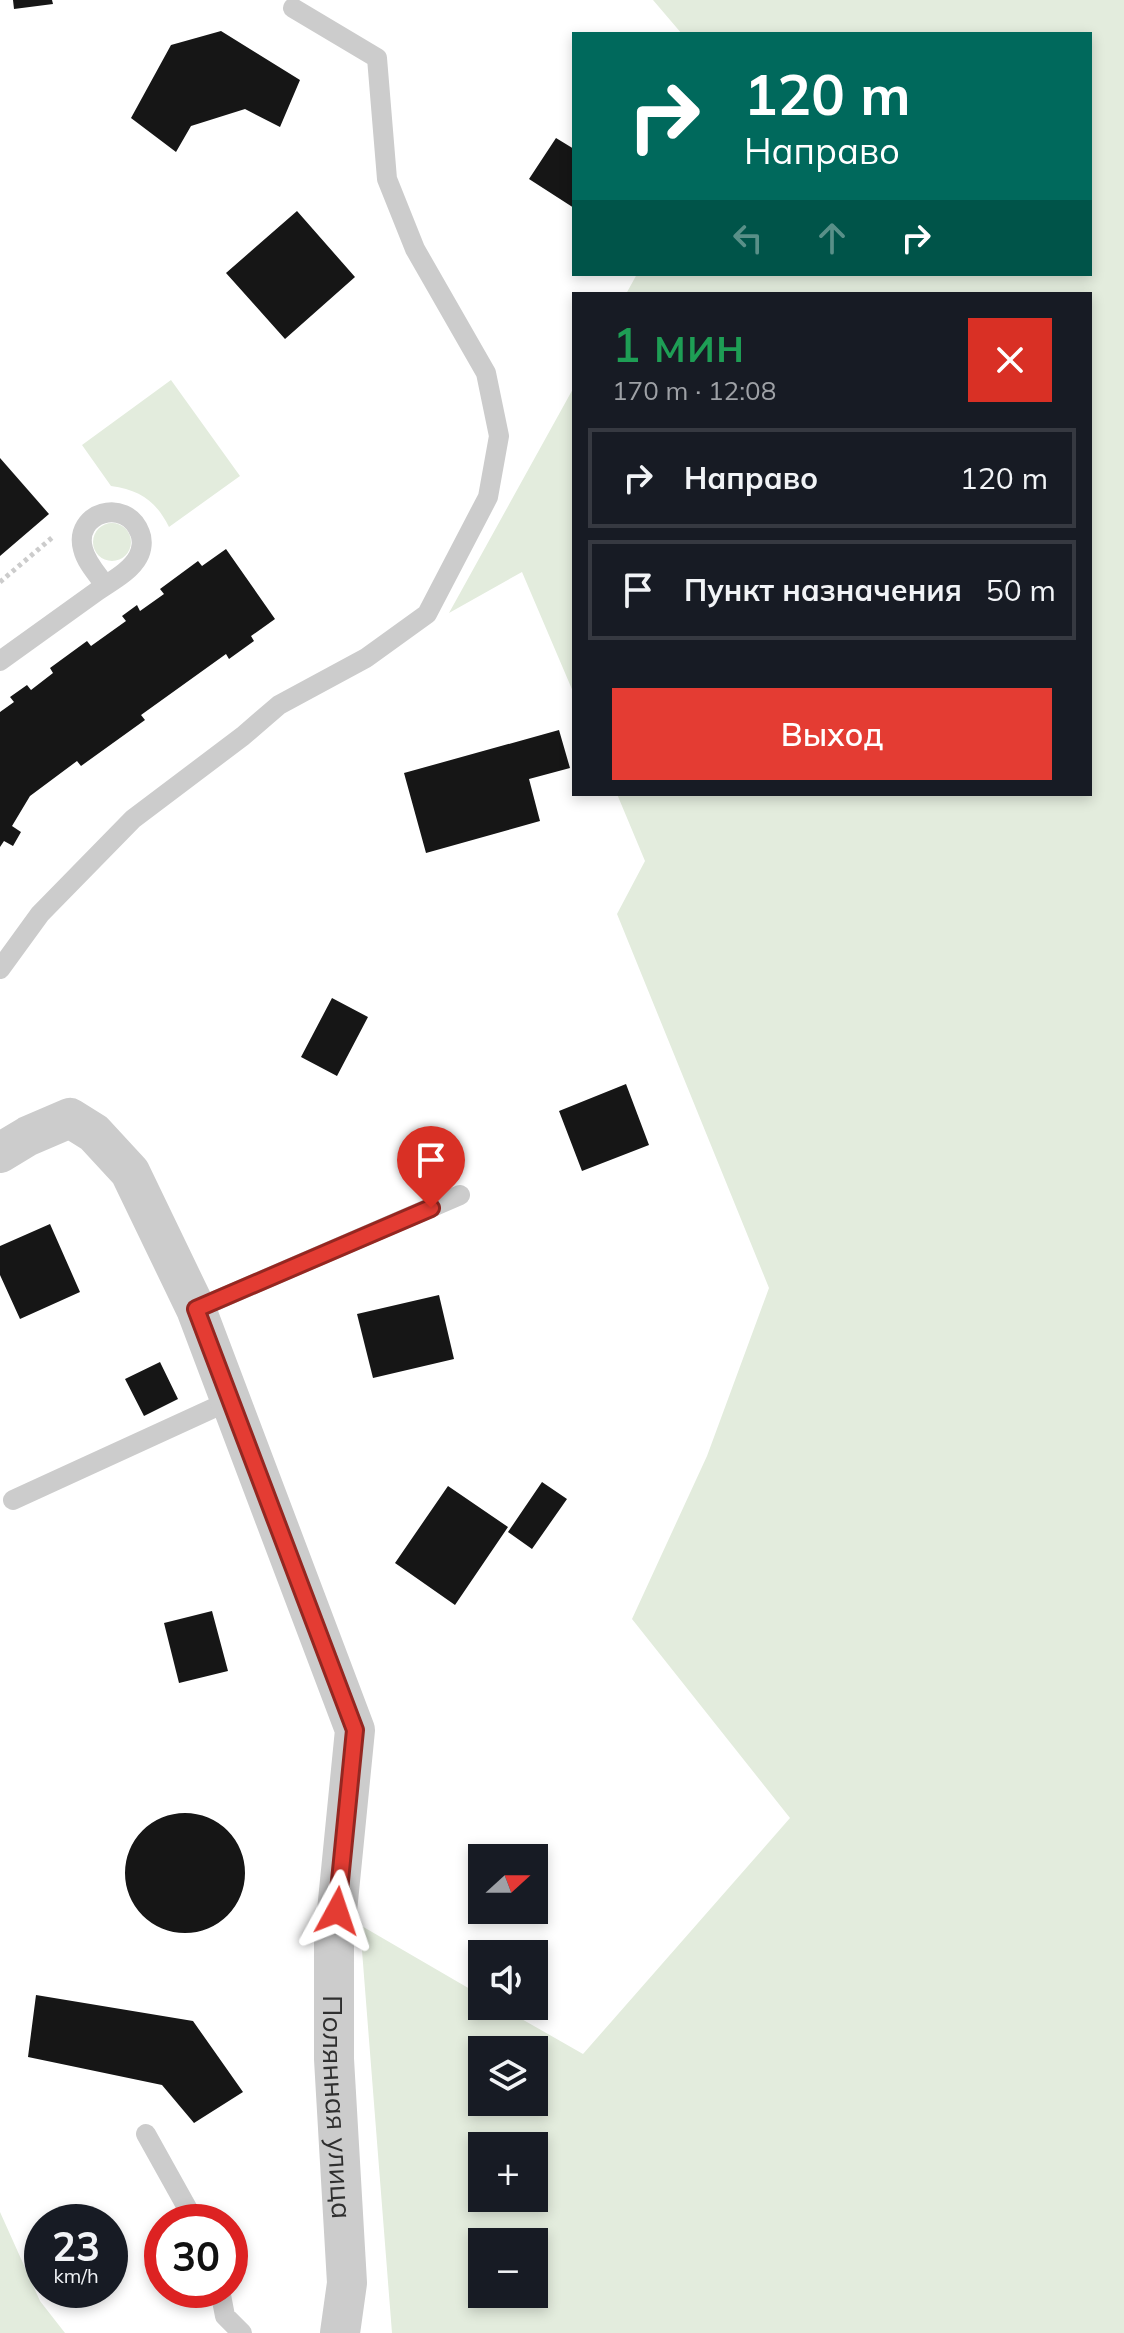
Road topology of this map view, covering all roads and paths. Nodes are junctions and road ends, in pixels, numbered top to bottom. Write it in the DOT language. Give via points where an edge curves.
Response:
graph roads {
  1 [pos="293,8"];
  2 [pos="94,517"];
  3 [pos="0,582"];
  4 [pos="105,585"];
  5 [pos="0,661"];
  6 [pos="0,969"];
  7 [pos="0,1153"];
  8 [pos="460,1195"];
  9 [pos="196,1309"];
  10 [pos="229,1401"];
  11 [pos="13,1500"];
  12 [pos="146,2134"];
  13 [pos="185,2204"];
  14 [pos="223,2308"];
  15 [pos="242,2333"];
  16 [pos="340,2333"];
  1 -- 6 [label="lane" via="377,58 387,179 415,249 486,373 499,436 488,497 427,614 366,658 279,705 133,819 40,914"];
  2 -- 3 [label="path" via="64,527"];
  2 -- 4 [label="lane" via="84,529 81,545"];
  2 -- 4 [label="lane" via="109,511 125,514 137,524 142,539 135,561"];
  4 -- 5 [label="lane"];
  7 -- 9 [label="street, Полянная улица" via="70,1118 94,1133 130,1172"];
  8 -- 9 [label="lane"];
  9 -- 10 [label="street, Полянная улица"];
  10 -- 11 [label="lane"];
  10 -- 16 [label="street, Полянная улица" via="355,1730 334,1941 334,2059 347,2283"];
  12 -- 13 [label="lane"];
  14 -- 15 [label="lane"];
}
